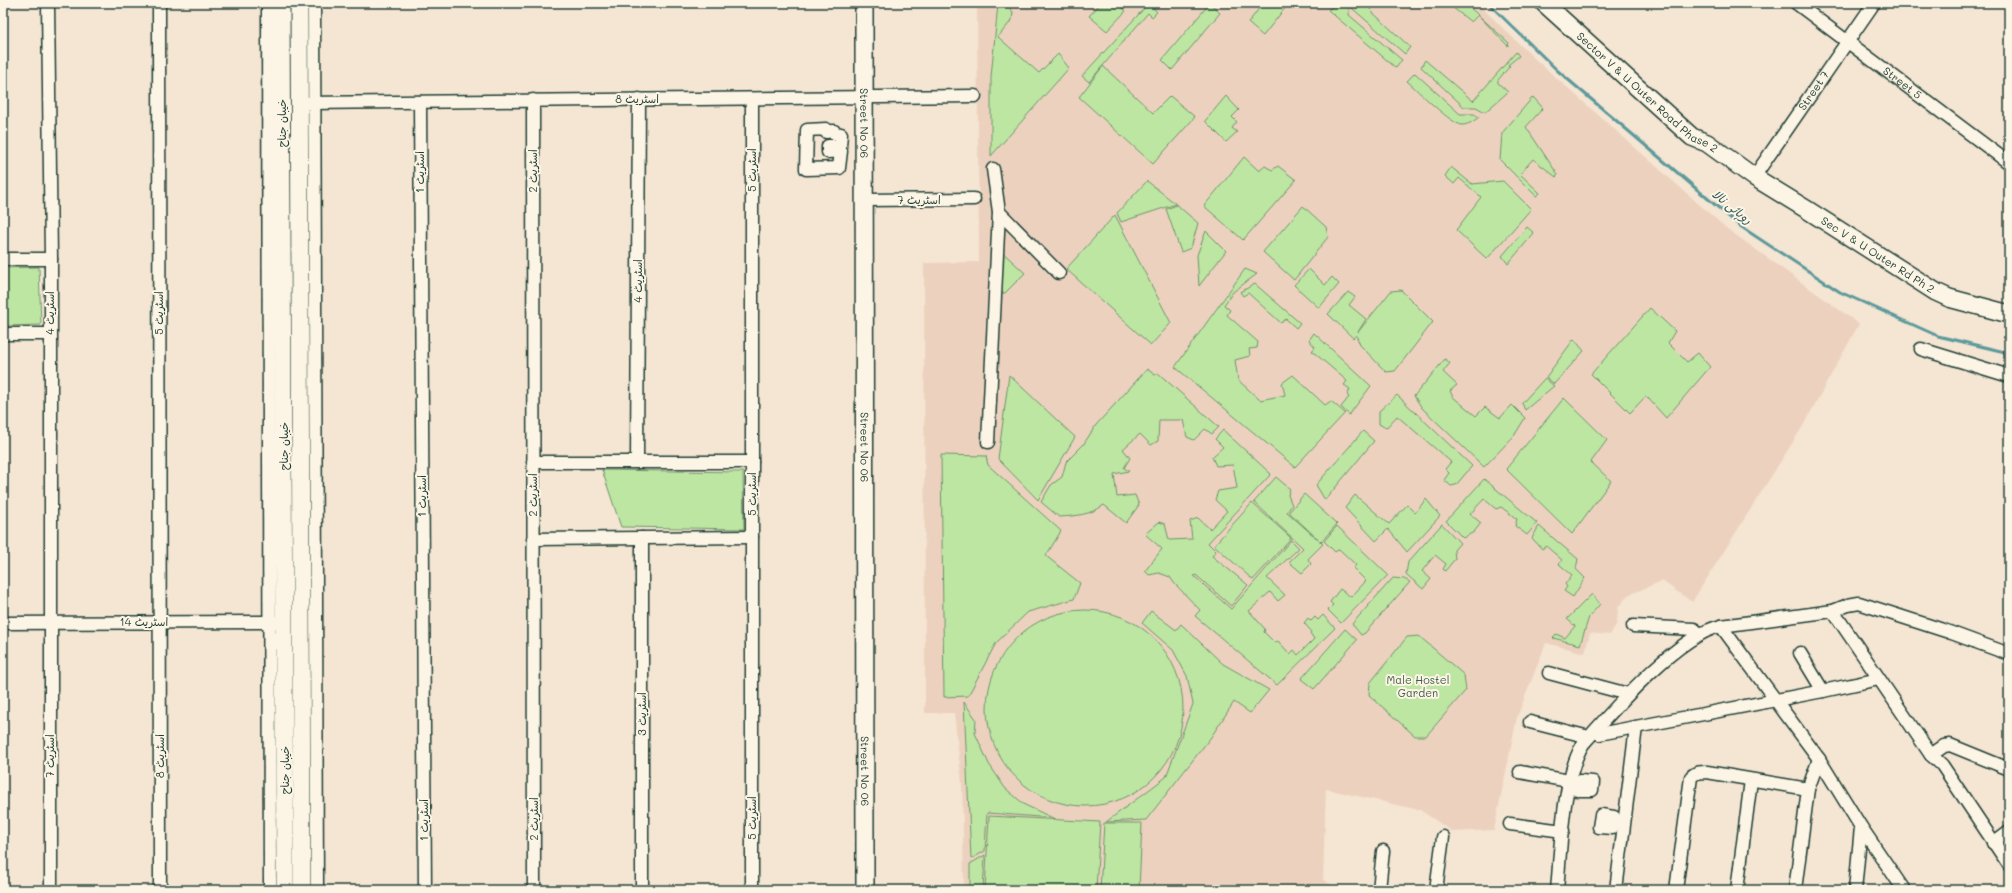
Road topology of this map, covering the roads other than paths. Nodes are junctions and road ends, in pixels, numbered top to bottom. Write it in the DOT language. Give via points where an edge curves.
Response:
graph roads {
  1 [pos="48,3"];
  2 [pos="159,3"];
  3 [pos="268,3"];
  4 [pos="281,3"];
  5 [pos="299,3"];
  6 [pos="314,3"];
  7 [pos="864,3"];
  8 [pos="1544,3"];
  9 [pos="1558,3"];
  10 [pos="1796,3"];
  11 [pos="1874,3"];
  12 [pos="1847,41"];
  13 [pos="975,96"];
  14 [pos="864,98"];
  15 [pos="639,99"];
  16 [pos="752,99"];
  17 [pos="533,100"];
  18 [pos="420,102"];
  19 [pos="307,103"];
  20 [pos="841,134"];
  21 [pos="1707,143"];
  22 [pos="2009,163"];
  23 [pos="993,170"];
  24 [pos="1754,178"];
  25 [pos="974,199"];
  26 [pos="864,200"];
  27 [pos="999,212"];
  28 [pos="3,259"];
  29 [pos="51,259"];
  30 [pos="1059,273"];
  31 [pos="2009,314"];
  32 [pos="3,334"];
  33 [pos="50,334"];
  34 [pos="1921,349"];
  35 [pos="2009,376"];
  36 [pos="988,442"];
  37 [pos="533,462"];
  38 [pos="637,462"];
  39 [pos="752,462"];
  40 [pos="752,537"];
  41 [pos="642,538"];
  42 [pos="533,539"];
  43 [pos="1833,611"];
  44 [pos="50,622"];
  45 [pos="160,622"];
  46 [pos="277,622"];
  47 [pos="3,623"];
  48 [pos="1633,626"];
  49 [pos="1721,626"];
  50 [pos="1700,634"];
  51 [pos="1800,653"];
  52 [pos="2009,654"];
  53 [pos="1549,673"];
  54 [pos="1879,679"];
  55 [pos="1823,692"];
  56 [pos="1628,694"];
  57 [pos="1774,700"];
  58 [pos="1530,722"];
  59 [pos="1636,727"];
  60 [pos="1593,733"];
  61 [pos="1931,755"];
  62 [pos="1819,759"];
  63 [pos="2009,769"];
  64 [pos="1520,772"];
  65 [pos="1751,780"];
  66 [pos="1569,781"];
  67 [pos="1808,789"];
  68 [pos="1510,824"];
  69 [pos="1861,827"];
  70 [pos="1563,830"];
  71 [pos="2009,832"];
  72 [pos="1443,837"];
  73 [pos="1993,843"];
  74 [pos="1383,851"];
  75 [pos="2009,865"];
  76 [pos="51,890"];
  77 [pos="160,890"];
  78 [pos="270,890"];
  79 [pos="285,890"];
  80 [pos="302,890"];
  81 [pos="317,890"];
  82 [pos="425,890"];
  83 [pos="534,890"];
  84 [pos="642,890"];
  85 [pos="752,890"];
  86 [pos="865,890"];
  87 [pos="1379,890"];
  88 [pos="1436,890"];
  89 [pos="1557,890"];
  90 [pos="1616,890"];
  91 [pos="1676,890"];
  92 [pos="1737,890"];
  93 [pos="1795,890"];
  94 [pos="1855,890"];
  95 [pos="1904,890"];
  1 -- 29 [label="street, اسٹریٹ 4"];
  2 -- 45 [label="street, اسٹریٹ 5"];
  3 -- 46 [label="street"];
  4 -- 46 [label="main road, خیبان جناح"];
  5 -- 19 [label="main road, خیبان جناح"];
  6 -- 19 [label="street"];
  7 -- 14 [label="main road, Street No 06"];
  8 -- 21 [label="main road, Sector V & U Outer Road Phase 2" via="1692,137"];
  9 -- 21 [label="main road" via="1698,128"];
  10 -- 12 [label="street, Street 5"];
  11 -- 12 [label="street, Street 7"];
  12 -- 22 [label="street, Street 5"];
  12 -- 24 [label="street, Street 7"];
  13 -- 14 [label="street, اسٹریٹ 8"];
  14 -- 16 [label="street, اسٹریٹ 8"];
  14 -- 26 [label="main road, Street No 06"];
  15 -- 16 [label="street, اسٹریٹ 8"];
  15 -- 17 [label="street, اسٹریٹ 8"];
  15 -- 38 [label="street, اسٹریٹ 4"];
  16 -- 39 [label="street, اسٹریٹ 5"];
  17 -- 18 [label="street, اسٹریٹ 8"];
  17 -- 37 [label="street, اسٹریٹ 2"];
  18 -- 19 [label="street, اسٹریٹ 8"];
  18 -- 82 [label="street, اسٹریٹ 1"];
  19 -- 80 [label="main road, خیبان جناح"];
  19 -- 81 [label="street"];
  20 -- 20 [label="street" via="840,146 828,146 828,152 841,152 839,168 806,169 807,130 826,129 826,132 834,131"];
  21 -- 24 [label="main road, Sector V & U Outer Road Phase 2"];
  23 -- 27 [label="street"];
  24 -- 31 [label="main road, Sec V & U Outer Rd Ph 2" via="1936,292"];
  25 -- 26 [label="street, اسٹریٹ 7"];
  26 -- 86 [label="main road, Street No 06"];
  27 -- 30 [label="street"];
  27 -- 36 [label="street"];
  28 -- 29 [label="street"];
  29 -- 33 [label="street, اسٹریٹ 4"];
  32 -- 33 [label="street"];
  33 -- 44 [label="street, اسٹریٹ 4"];
  34 -- 35 [label="street"];
  37 -- 38 [label="street"];
  37 -- 42 [label="street, اسٹریٹ 2"];
  38 -- 39 [label="street"];
  39 -- 40 [label="street, اسٹریٹ 5"];
  40 -- 41 [label="street"];
  40 -- 85 [label="street, اسٹریٹ 5"];
  41 -- 42 [label="street"];
  41 -- 84 [label="street, اسٹریٹ 3"];
  42 -- 83 [label="street, اسٹریٹ 2"];
  43 -- 49 [label="street"];
  43 -- 52 [label="street" via="1859,603 1942,629"];
  43 -- 54 [label="street"];
  44 -- 45 [label="street, اسٹریٹ 14"];
  44 -- 47 [label="street, اسٹریٹ 14"];
  44 -- 76 [label="street, اسٹریٹ 7"];
  45 -- 46 [label="street, اسٹریٹ 14"];
  45 -- 77 [label="street, اسٹریٹ 8"];
  46 -- 78 [label="street"];
  46 -- 79 [label="main road, خیبان جناح"];
  48 -- 50 [label="street" via="1694,629"];
  49 -- 50 [label="street"];
  49 -- 57 [label="street"];
  50 -- 56 [label="street" via="1664,661"];
  51 -- 55 [label="street"];
  53 -- 56 [label="street"];
  54 -- 55 [label="street"];
  54 -- 61 [label="street"];
  55 -- 57 [label="street"];
  56 -- 60 [label="street"];
  57 -- 59 [label="street"];
  57 -- 62 [label="street"];
  58 -- 60 [label="street"];
  59 -- 60 [label="street"];
  59 -- 90 [label="street"];
  60 -- 66 [label="street" via="1579,751"];
  61 -- 63 [label="street" via="1950,745"];
  61 -- 73 [label="street" via="1942,766"];
  62 -- 67 [label="street"];
  62 -- 69 [label="street"];
  64 -- 66 [label="street"];
  65 -- 67 [label="street"];
  65 -- 91 [label="street" via="1698,772 1691,778"];
  65 -- 92 [label="street"];
  66 -- 70 [label="street"];
  67 -- 93 [label="street"];
  68 -- 70 [label="street"];
  69 -- 94 [label="street"];
  69 -- 95 [label="street"];
  70 -- 89 [label="street"];
  71 -- 73 [label="street"];
  72 -- 88 [label="street"];
  73 -- 75 [label="street"];
  74 -- 87 [label="street"];
}
